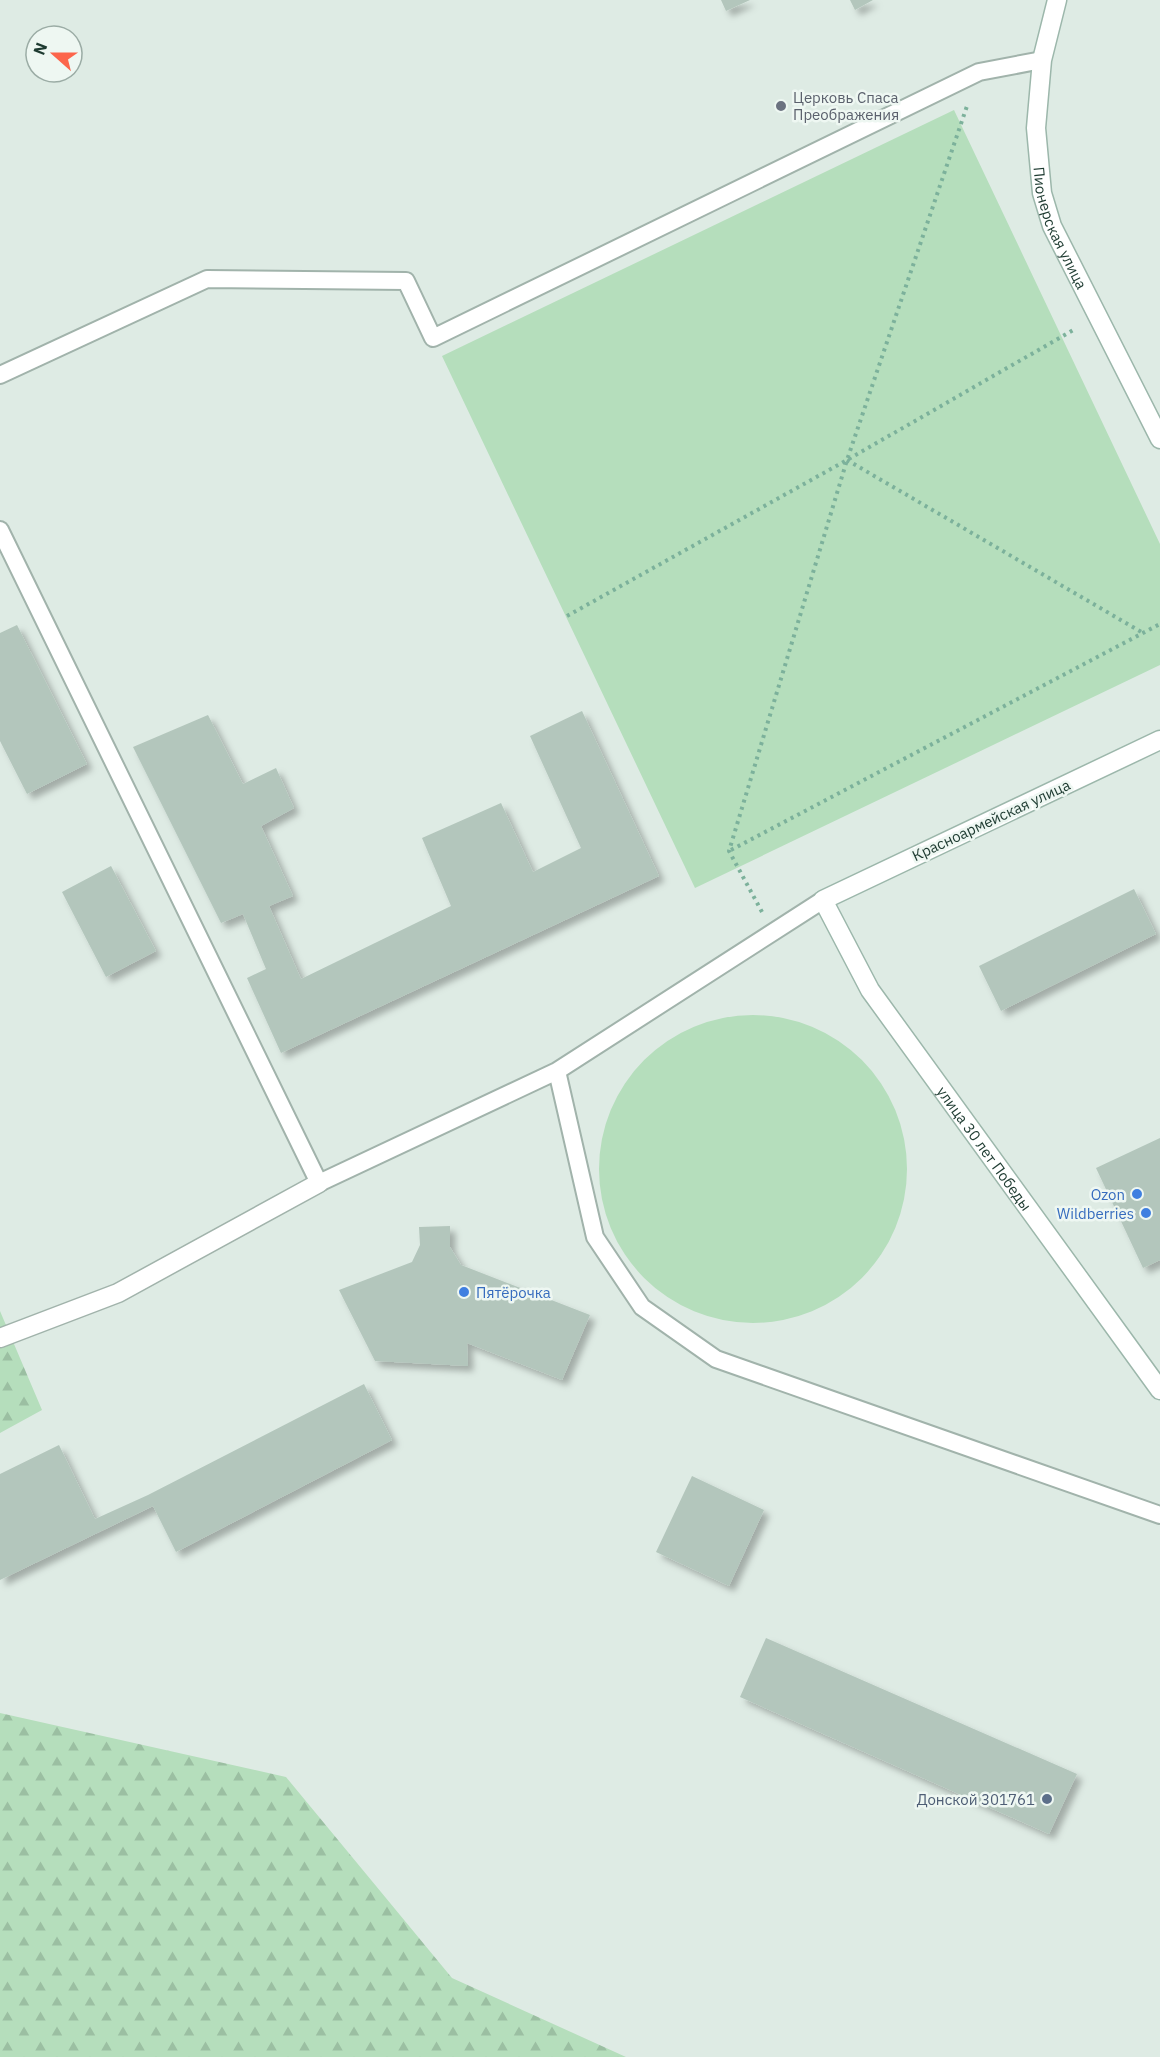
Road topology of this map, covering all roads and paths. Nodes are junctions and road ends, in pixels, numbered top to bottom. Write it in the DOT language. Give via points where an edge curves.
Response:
graph roads {
  1 [pos="1057,0"];
  2 [pos="1042,60"];
  3 [pos="979,72"];
  4 [pos="1097,316"];
  5 [pos="0,375"];
  6 [pos="1160,439"];
  7 [pos="847,460"];
  8 [pos="0,530"];
  9 [pos="567,616"];
  10 [pos="1160,624"];
  11 [pos="1144,633"];
  12 [pos="1160,740"];
  13 [pos="729,850"];
  14 [pos="823,900"];
  15 [pos="772,932"];
  16 [pos="557,1071"];
  17 [pos="319,1183"];
  18 [pos="0,1338"];
  19 [pos="1160,1390"];
  20 [pos="1160,1515"];
  1 -- 2 [label="main road, Пионерская улица"];
  2 -- 3 [label="lane"];
  2 -- 4 [label="main road, Пионерская улица" via="1036,128 1042,193 1052,226"];
  3 -- 5 [label="lane" via="433,338 406,280 207,279"];
  3 -- 7 [label="path"];
  4 -- 6 [label="main road, Пионерская улица"];
  4 -- 7 [label="path"];
  7 -- 9 [label="path"];
  7 -- 11 [label="path"];
  7 -- 13 [label="path"];
  8 -- 17 [label="lane"];
  10 -- 11 [label="path"];
  11 -- 13 [label="path"];
  12 -- 14 [label="main road, Красноармейская улица"];
  13 -- 15 [label="path"];
  14 -- 15 [label="lane"];
  14 -- 19 [label="main road, улица 30 лет Победы" via="870,990"];
  15 -- 16 [label="lane"];
  16 -- 17 [label="lane"];
  16 -- 20 [label="lane" via="595,1237 642,1308 716,1359"];
  17 -- 18 [label="main road" via="118,1293"];
}
